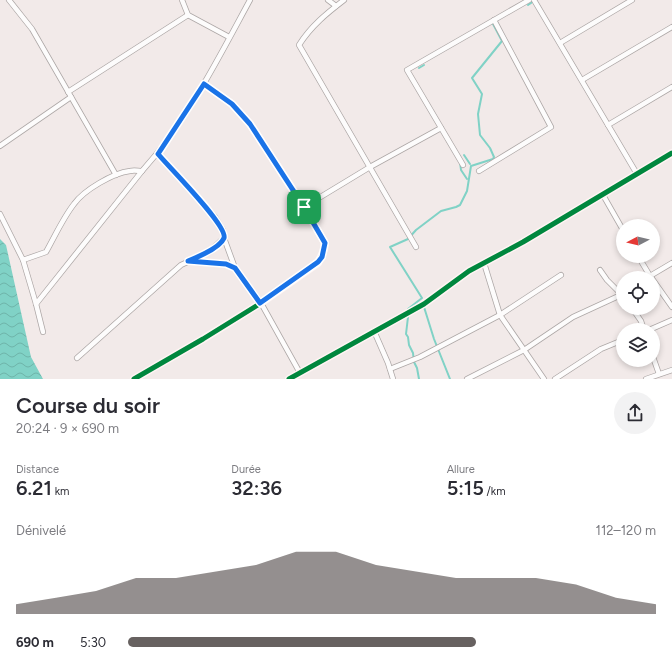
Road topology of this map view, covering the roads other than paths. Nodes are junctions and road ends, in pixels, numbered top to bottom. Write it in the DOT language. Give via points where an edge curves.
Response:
graph roads {
  1 [pos="9,0"];
  2 [pos="182,0"];
  3 [pos="250,0"];
  4 [pos="328,0"];
  5 [pos="344,0"];
  6 [pos="529,0"];
  7 [pos="534,0"];
  8 [pos="632,0"];
  9 [pos="336,6"];
  10 [pos="188,15"];
  11 [pos="494,20"];
  12 [pos="672,27"];
  13 [pos="229,37"];
  14 [pos="560,43"];
  15 [pos="582,80"];
  16 [pos="204,84"];
  17 [pos="672,87"];
  18 [pos="68,92"];
  19 [pos="71,97"];
  20 [pos="608,125"];
  21 [pos="441,128"];
  22 [pos="0,146"];
  23 [pos="672,153"];
  24 [pos="158,154"];
  25 [pos="463,165"];
  26 [pos="370,167"];
  27 [pos="142,171"];
  28 [pos="479,171"];
  29 [pos="637,174"];
  30 [pos="116,175"];
  31 [pos="602,194"];
  32 [pos="304,207"];
  33 [pos="0,214"];
  34 [pos="617,219"];
  35 [pos="224,238"];
  36 [pos="416,247"];
  37 [pos="23,260"];
  38 [pos="188,261"];
  39 [pos="672,262"];
  40 [pos="484,263"];
  41 [pos="235,268"];
  42 [pos="600,270"];
  43 [pos="660,271"];
  44 [pos="561,275"];
  45 [pos="616,288"];
  46 [pos="660,291"];
  47 [pos="616,298"];
  48 [pos="260,303"];
  49 [pos="36,304"];
  50 [pos="672,308"];
  51 [pos="500,315"];
  52 [pos="672,320"];
  53 [pos="660,325"];
  54 [pos="374,331"];
  55 [pos="43,332"];
  56 [pos="616,343"];
  57 [pos="524,350"];
  58 [pos="77,358"];
  59 [pos="656,367"];
  60 [pos="390,369"];
  61 [pos="672,370"];
  62 [pos="300,373"];
  63 [pos="659,374"];
  64 [pos="134,379"];
  65 [pos="289,379"];
  66 [pos="393,379"];
  67 [pos="467,379"];
  68 [pos="544,379"];
  69 [pos="555,379"];
  70 [pos="646,379"];
  1 -- 18 [label="street" via="32,30"];
  2 -- 10 [label="street"];
  3 -- 13 [label="street"];
  4 -- 9 [label="street"];
  5 -- 9 [label="street"];
  6 -- 11 [label="street"];
  7 -- 14 [label="street"];
  8 -- 14 [label="street"];
  9 -- 26 [label="street" via="313,26 299,45"];
  10 -- 13 [label="street"];
  10 -- 18 [label="street"];
  11 -- 21 [label="street" via="407,70"];
  11 -- 28 [label="street" via="551,127"];
  12 -- 15 [label="street"];
  13 -- 16 [label="street"];
  14 -- 15 [label="street"];
  15 -- 20 [label="street"];
  16 -- 24 [label="street"];
  16 -- 32 [label="street" via="232,104 250,124"];
  17 -- 20 [label="street"];
  18 -- 19 [label="street"];
  19 -- 22 [label="street"];
  19 -- 30 [label="street"];
  20 -- 29 [label="street"];
  21 -- 25 [label="street"];
  21 -- 26 [label="street"];
  23 -- 29 [label="street"];
  24 -- 27 [label="street"];
  24 -- 35 [label="street" via="215,217 223,230"];
  26 -- 32 [label="street"];
  26 -- 36 [label="street"];
  27 -- 30 [label="street"];
  27 -- 49 [label="street"];
  29 -- 31 [label="street"];
  30 -- 37 [label="street" via="89,190 75,202 46,252"];
  31 -- 34 [label="street"];
  31 -- 40 [label="street"];
  32 -- 48 [label="street" via="325,243 322,257"];
  33 -- 37 [label="street"];
  35 -- 38 [label="street" via="209,252"];
  35 -- 41 [label="street"];
  37 -- 49 [label="street"];
  38 -- 41 [label="street" via="226,264"];
  38 -- 58 [label="street"];
  39 -- 43 [label="street"];
  40 -- 51 [label="street"];
  40 -- 54 [label="street" via="457,278 424,304"];
  41 -- 48 [label="street"];
  42 -- 45 [label="street"];
  44 -- 51 [label="street"];
  46 -- 50 [label="street"];
  47 -- 57 [label="street" via="573,317"];
  48 -- 62 [label="street"];
  48 -- 64 [label="street"];
  49 -- 55 [label="street"];
  51 -- 57 [label="street"];
  51 -- 60 [label="street" via="420,357"];
  52 -- 53 [label="street"];
  54 -- 60 [label="street"];
  54 -- 62 [label="street"];
  56 -- 69 [label="street" via="601,349"];
  57 -- 67 [label="street"];
  57 -- 68 [label="street"];
  59 -- 63 [label="street"];
  60 -- 66 [label="street"];
  61 -- 63 [label="street"];
  62 -- 65 [label="street"];
  63 -- 70 [label="street"];
}
